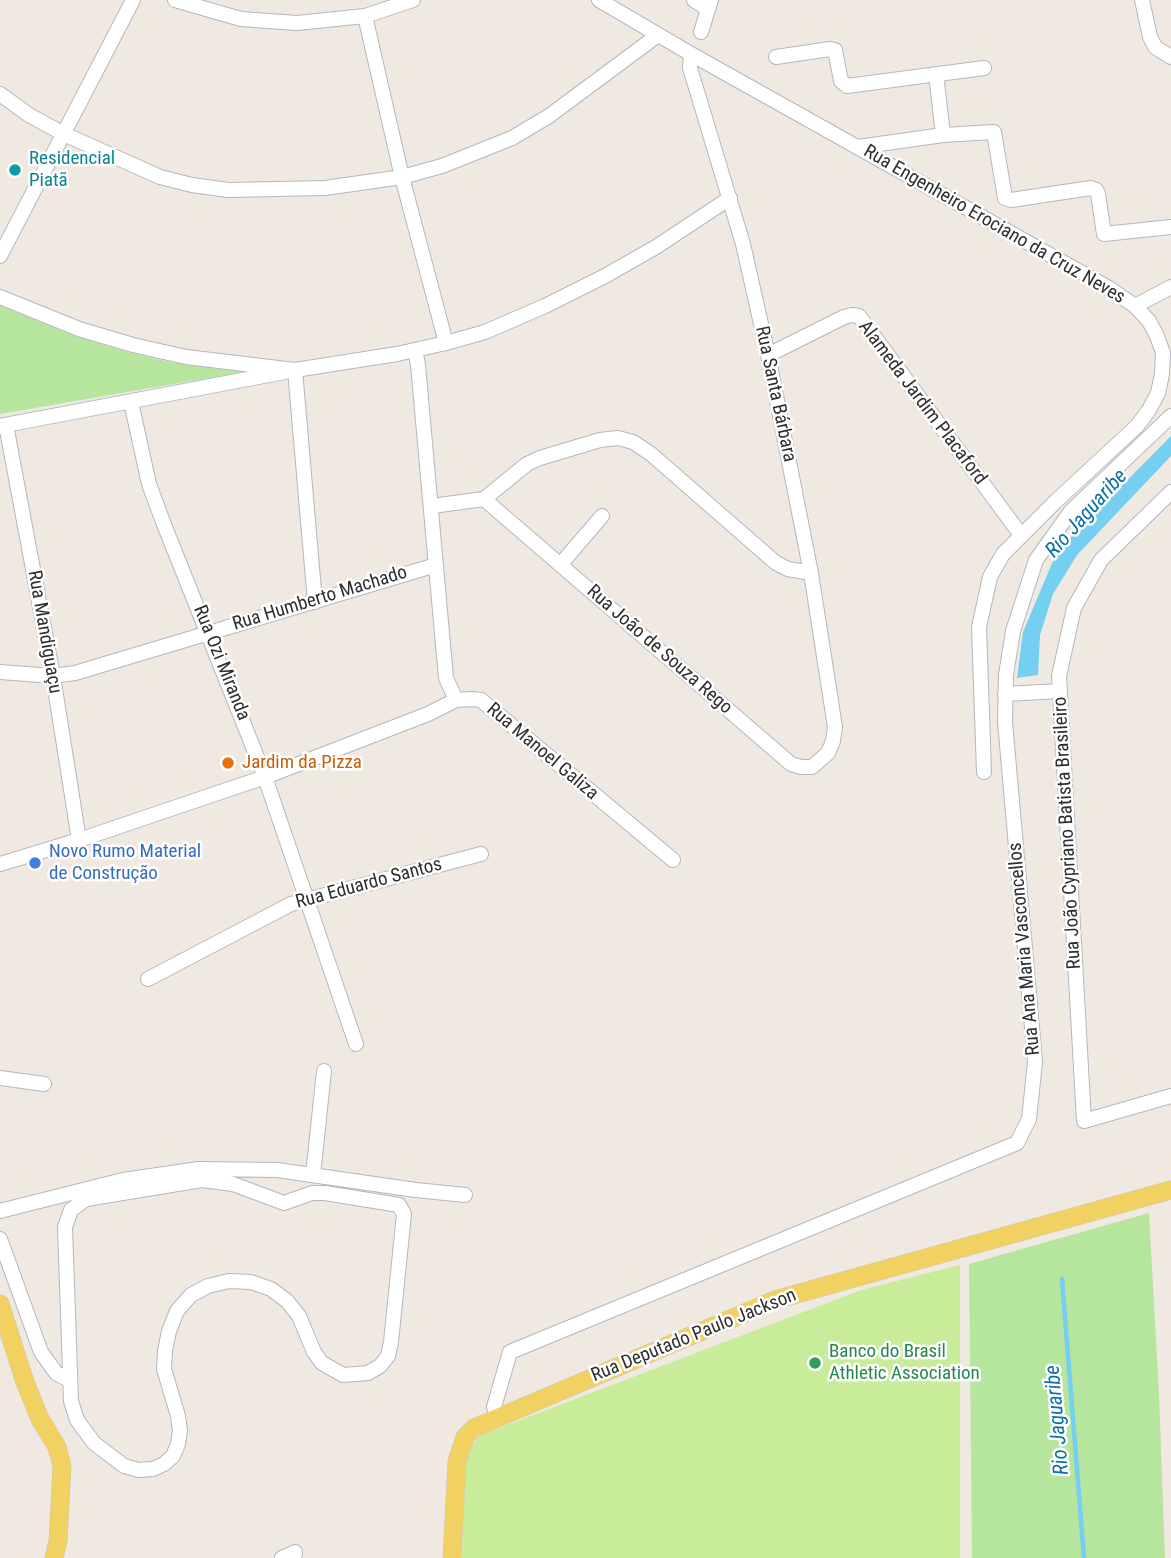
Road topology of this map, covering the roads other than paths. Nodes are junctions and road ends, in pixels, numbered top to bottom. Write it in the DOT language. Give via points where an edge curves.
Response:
graph roads {
  1 [pos="133,0"];
  2 [pos="176,0"];
  3 [pos="413,0"];
  4 [pos="599,0"];
  5 [pos="694,0"];
  6 [pos="1142,0"];
  7 [pos="709,5"];
  8 [pos="365,16"];
  9 [pos="701,32"];
  10 [pos="658,35"];
  11 [pos="691,54"];
  12 [pos="776,57"];
  13 [pos="1171,57"];
  14 [pos="984,68"];
  15 [pos="936,74"];
  16 [pos="0,94"];
  17 [pos="64,134"];
  18 [pos="943,135"];
  19 [pos="858,147"];
  20 [pos="402,177"];
  21 [pos="730,198"];
  22 [pos="1171,227"];
  23 [pos="0,256"];
  24 [pos="1171,287"];
  25 [pos="0,297"];
  26 [pos="1135,306"];
  27 [pos="446,343"];
  28 [pos="415,350"];
  29 [pos="768,355"];
  30 [pos="295,370"];
  31 [pos="131,402"];
  32 [pos="1171,416"];
  33 [pos="3,426"];
  34 [pos="1138,426"];
  35 [pos="1149,437"];
  36 [pos="1171,492"];
  37 [pos="1059,498"];
  38 [pos="484,499"];
  39 [pos="432,506"];
  40 [pos="1071,510"];
  41 [pos="602,516"];
  42 [pos="1021,535"];
  43 [pos="436,565"];
  44 [pos="560,565"];
  45 [pos="811,573"];
  46 [pos="315,602"];
  47 [pos="208,632"];
  48 [pos="0,672"];
  49 [pos="53,677"];
  50 [pos="1058,691"];
  51 [pos="1007,694"];
  52 [pos="456,700"];
  53 [pos="834,741"];
  54 [pos="984,772"];
  55 [pos="265,777"];
  56 [pos="79,840"];
  57 [pos="481,854"];
  58 [pos="673,860"];
  59 [pos="0,864"];
  60 [pos="308,899"];
  61 [pos="148,979"];
  62 [pos="356,1044"];
  63 [pos="324,1071"];
  64 [pos="0,1078"];
  65 [pos="44,1084"];
  66 [pos="1171,1096"];
  67 [pos="313,1175"];
  68 [pos="1171,1190"];
  69 [pos="465,1195"];
  70 [pos="0,1212"];
  71 [pos="0,1239"];
  72 [pos="0,1304"];
  73 [pos="69,1380"];
  74 [pos="495,1412"];
  75 [pos="54,1558"];
  76 [pos="282,1558"];
  77 [pos="294,1558"];
  78 [pos="452,1558"];
  1 -- 17 [label="street"];
  2 -- 8 [label="street" via="270,22"];
  3 -- 8 [label="street"];
  4 -- 10 [label="street, Rua Engenheiro Erociano da Cruz Neves"];
  5 -- 7 [label="street"];
  6 -- 13 [label="street" via="1155,47"];
  7 -- 9 [label="street"];
  8 -- 20 [label="street"];
  10 -- 11 [label="street, Rua Engenheiro Erociano da Cruz Neves"];
  10 -- 20 [label="street" via="512,138"];
  11 -- 19 [label="street, Rua Engenheiro Erociano da Cruz Neves"];
  11 -- 21 [label="street, Rua Santa Bárbara" via="690,68"];
  12 -- 15 [label="street" via="835,50 841,81 847,86"];
  14 -- 15 [label="street"];
  15 -- 18 [label="street"];
  16 -- 17 [label="street"];
  17 -- 20 [label="street" via="192,186 325,188"];
  17 -- 23 [label="street"];
  18 -- 19 [label="street"];
  18 -- 22 [label="street" via="993,132 1003,195 1008,200 1091,188 1098,194 1104,234"];
  19 -- 26 [label="street, Rua Engenheiro Erociano da Cruz Neves"];
  20 -- 27 [label="street"];
  21 -- 27 [label="street" via="605,276 485,332"];
  21 -- 29 [label="street, Rua Santa Bárbara"];
  24 -- 26 [label="street"];
  25 -- 30 [label="street" via="134,345 186,357"];
  26 -- 34 [label="street, Rua Engenheiro Erociano da Cruz Neves" via="1149,321 1163,353 1158,393"];
  27 -- 28 [label="street"];
  28 -- 30 [label="street"];
  28 -- 39 [label="street"];
  29 -- 42 [label="street, Alameda Jardim Placaford" via="844,317 859,316"];
  29 -- 45 [label="street, Rua Santa Bárbara"];
  30 -- 31 [label="street"];
  30 -- 46 [label="street"];
  31 -- 33 [label="street"];
  31 -- 47 [label="street, Rua Ozi Miranda" via="149,484"];
  32 -- 35 [label="street, Rua Ana Maria Vasconcellos"];
  33 -- 49 [label="street, Rua Mandiguaçu"];
  34 -- 35 [label="street"];
  34 -- 37 [label="street, Rua Engenheiro Erociano da Cruz Neves"];
  35 -- 40 [label="street, Rua Ana Maria Vasconcellos"];
  36 -- 50 [label="street, Rua João Cypriano Batista Brasileiro" via="1101,560 1074,608"];
  37 -- 40 [label="street"];
  37 -- 42 [label="street, Rua Engenheiro Erociano da Cruz Neves"];
  38 -- 39 [label="street"];
  38 -- 44 [label="street, Rua João de Souza Rego"];
  38 -- 45 [label="street" via="540,458 618,438 651,454 776,563"];
  39 -- 43 [label="street"];
  40 -- 51 [label="street, Rua Ana Maria Vasconcellos" via="1036,560 1013,631"];
  41 -- 44 [label="street"];
  42 -- 54 [label="street, Rua Engenheiro Erociano da Cruz Neves" via="990,577 979,627"];
  43 -- 46 [label="street, Rua Humberto Machado"];
  43 -- 52 [label="street" via="446,678"];
  44 -- 53 [label="street, Rua João de Souza Rego" via="791,764 812,767"];
  45 -- 53 [label="street, Rua Santa Bárbara"];
  46 -- 47 [label="street, Rua Humberto Machado"];
  47 -- 49 [label="street, Rua Humberto Machado"];
  47 -- 55 [label="street, Rua Ozi Miranda"];
  48 -- 49 [label="street, Rua Humberto Machado"];
  49 -- 56 [label="street, Rua Mandiguaçu"];
  50 -- 51 [label="street"];
  50 -- 66 [label="street, Rua João Cypriano Batista Brasileiro" via="1084,1121"];
  51 -- 74 [label="street, Rua Ana Maria Vasconcellos" via="1005,722 1035,1062 1029,1119 1017,1143 510,1352"];
  52 -- 55 [label="street"];
  52 -- 58 [label="street, Rua Manoel Galiza" via="481,700"];
  55 -- 56 [label="street"];
  55 -- 60 [label="street, Rua Ozi Miranda"];
  56 -- 59 [label="street"];
  57 -- 60 [label="street, Rua Eduardo Santos"];
  60 -- 61 [label="street, Rua Eduardo Santos"];
  60 -- 62 [label="street, Rua Ozi Miranda"];
  63 -- 67 [label="street"];
  64 -- 65 [label="street"];
  67 -- 69 [label="street"];
  67 -- 70 [label="street" via="199,1169 123,1180"];
  68 -- 74 [label="main road, Rua Deputado Paulo Jackson" via="775,1300"];
  71 -- 73 [label="street" via="41,1352 56,1373"];
  72 -- 75 [label="main road" via="25,1382 62,1466"];
  73 -- 73 [label="street" via="77,1420 94,1443 124,1466 139,1470 164,1464 173,1456 180,1430 164,1369 169,1331 177,1311 191,1295 229,1281 251,1282 287,1301 299,1315 314,1352 333,1371 343,1376 368,1373 388,1356 391,1342 403,1209 394,1202 325,1193 284,1203 233,1184 202,1180 105,1194 77,1203 65,1227"];
  74 -- 78 [label="main road, Rua Deputado Paulo Jackson" via="474,1427 459,1448"];
  76 -- 77 [label="street" via="295,1552"];
}
